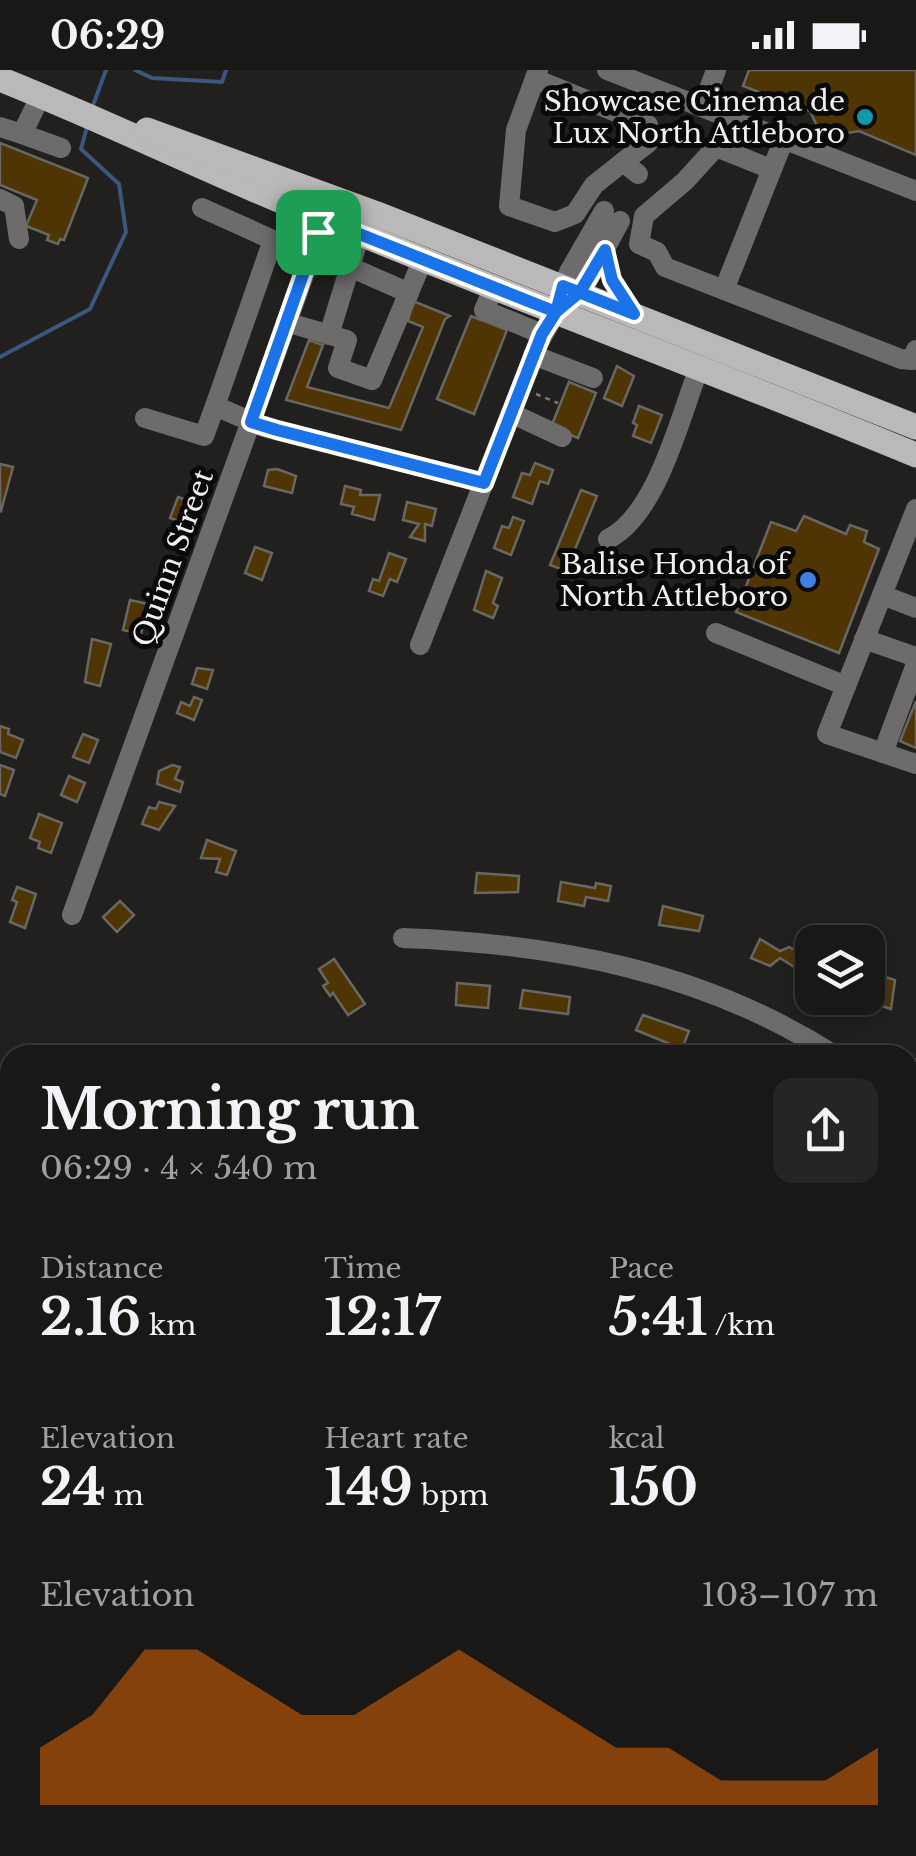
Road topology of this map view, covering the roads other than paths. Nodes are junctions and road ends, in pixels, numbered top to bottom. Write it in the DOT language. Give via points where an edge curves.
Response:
graph roads {
  1 [pos="607,70"];
  2 [pos="716,70"];
  3 [pos="536,74"];
  4 [pos="0,79"];
  5 [pos="41,95"];
  6 [pos="703,106"];
  7 [pos="108,122"];
  8 [pos="0,127"];
  9 [pos="22,134"];
  10 [pos="784,138"];
  11 [pos="62,148"];
  12 [pos="772,169"];
  13 [pos="916,190"];
  14 [pos="0,200"];
  15 [pos="202,208"];
  16 [pos="324,220"];
  17 [pos="360,234"];
  18 [pos="19,239"];
  19 [pos="605,250"];
  20 [pos="423,259"];
  21 [pos="350,267"];
  22 [pos="571,289"];
  23 [pos="724,290"];
  24 [pos="409,292"];
  25 [pos="634,314"];
  26 [pos="286,322"];
  27 [pos="549,323"];
  28 [pos="330,335"];
  29 [pos="916,350"];
  30 [pos="533,355"];
  31 [pos="699,368"];
  32 [pos="593,378"];
  33 [pos="215,406"];
  34 [pos="511,413"];
  35 [pos="145,418"];
  36 [pos="251,422"];
  37 [pos="916,427"];
  38 [pos="562,437"];
  39 [pos="916,455"];
  40 [pos="484,483"];
  41 [pos="916,509"];
  42 [pos="608,539"];
  43 [pos="882,595"];
  44 [pos="916,608"];
  45 [pos="716,633"];
  46 [pos="864,639"];
  47 [pos="420,645"];
  48 [pos="916,660"];
  49 [pos="846,686"];
  50 [pos="883,752"];
  51 [pos="916,764"];
  52 [pos="72,914"];
  53 [pos="403,938"];
  54 [pos="818,1045"];
  1 -- 6 [label="street"];
  2 -- 6 [label="street"];
  3 -- 3 [label="street" via="648,124 648,144 631,168 594,184 575,214 555,222 509,206 516,130"];
  4 -- 5 [label="main road"];
  5 -- 7 [label="main road"];
  5 -- 9 [label="street"];
  6 -- 10 [label="street"];
  7 -- 16 [label="main road" via="177,159"];
  7 -- 22 [label="main road" via="184,142"];
  8 -- 9 [label="street"];
  9 -- 11 [label="street"];
  10 -- 12 [label="street"];
  10 -- 13 [label="street"];
  12 -- 23 [label="street"];
  12 -- 23 [label="street" via="716,147 644,216 639,244 658,252 665,267"];
  14 -- 18 [label="street" via="14,206"];
  15 -- 33 [label="street" via="273,240"];
  16 -- 17 [label="main road"];
  16 -- 26 [label="street, Quinn Street"];
  17 -- 20 [label="main road"];
  17 -- 21 [label="street"];
  19 -- 22 [label="street"];
  19 -- 22 [label="street" via="612,216"];
  19 -- 25 [label="street" via="612,280"];
  20 -- 24 [label="street"];
  20 -- 27 [label="main road" via="494,287"];
  21 -- 24 [label="street"];
  21 -- 28 [label="street"];
  22 -- 25 [label="main road"];
  22 -- 27 [label="street"];
  23 -- 29 [label="street" via="901,359 912,360"];
  24 -- 28 [label="street" via="372,380 338,368 347,340"];
  25 -- 37 [label="main road"];
  26 -- 28 [label="street"];
  26 -- 36 [label="street, Quinn Street"];
  27 -- 30 [label="street"];
  27 -- 31 [label="main road"];
  30 -- 32 [label="street"];
  30 -- 34 [label="street"];
  31 -- 39 [label="main road"];
  31 -- 42 [label="street" via="645,503"];
  33 -- 35 [label="street" via="204,436"];
  33 -- 36 [label="street"];
  34 -- 38 [label="street"];
  34 -- 40 [label="street"];
  36 -- 40 [label="street"];
  36 -- 52 [label="street, Quinn Street"];
  40 -- 47 [label="street"];
  41 -- 43 [label="street"];
  43 -- 44 [label="street"];
  43 -- 46 [label="street"];
  45 -- 49 [label="street"];
  46 -- 48 [label="street"];
  46 -- 49 [label="street"];
  48 -- 50 [label="street"];
  49 -- 50 [label="street" via="827,734"];
  50 -- 51 [label="street"];
  53 -- 54 [label="street" via="554,950 680,980"];
}
